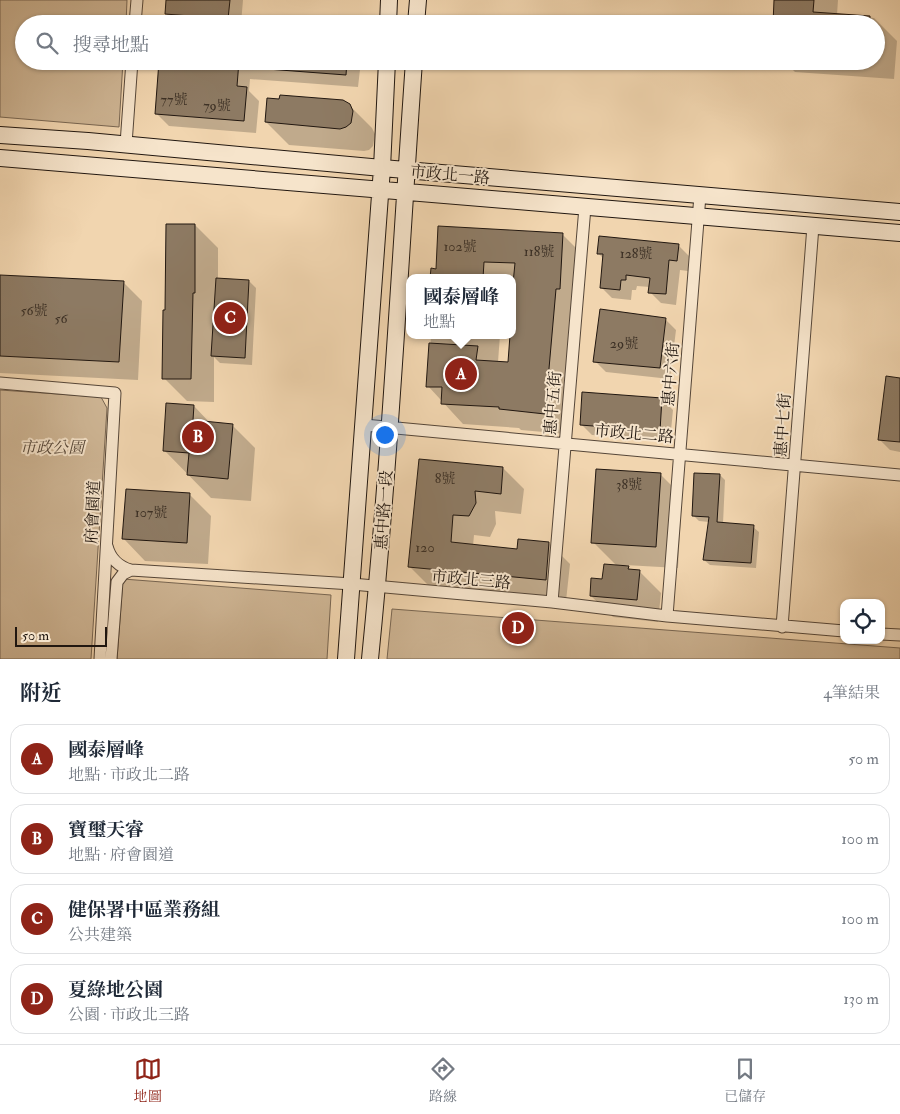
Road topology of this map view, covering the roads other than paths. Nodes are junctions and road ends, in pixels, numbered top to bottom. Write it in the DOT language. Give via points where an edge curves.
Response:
graph roads {
  1 [pos="137,0"];
  2 [pos="389,0"];
  3 [pos="418,0"];
  4 [pos="136,15"];
  5 [pos="388,15"];
  6 [pos="417,15"];
  7 [pos="131,70"];
  8 [pos="387,70"];
  9 [pos="413,70"];
  10 [pos="0,135"];
  11 [pos="126,144"];
  12 [pos="0,158"];
  13 [pos="382,168"];
  14 [pos="406,170"];
  15 [pos="380,190"];
  16 [pos="405,192"];
  17 [pos="700,195"];
  18 [pos="585,207"];
  19 [pos="900,212"];
  20 [pos="699,216"];
  21 [pos="813,226"];
  22 [pos="900,233"];
  23 [pos="0,383"];
  24 [pos="364,425"];
  25 [pos="389,427"];
  26 [pos="565,443"];
  27 [pos="680,454"];
  28 [pos="795,465"];
  29 [pos="900,475"];
  30 [pos="107,546"];
  31 [pos="131,570"];
  32 [pos="352,584"];
  33 [pos="377,586"];
  34 [pos="552,602"];
  35 [pos="667,616"];
  36 [pos="782,627"];
  37 [pos="840,631"];
  38 [pos="101,632"];
  39 [pos="113,632"];
  40 [pos="885,634"];
  41 [pos="900,636"];
  42 [pos="100,659"];
  43 [pos="110,659"];
  44 [pos="346,659"];
  45 [pos="370,659"];
  1 -- 4 [label="street"];
  2 -- 5 [label="street"];
  3 -- 6 [label="street"];
  7 -- 11 [label="street"];
  8 -- 13 [label="street, 惠中路一段"];
  9 -- 14 [label="street, 惠中路一段"];
  10 -- 11 [label="street, 市政北一路"];
  11 -- 13 [label="street, 市政北一路"];
  12 -- 15 [label="street, 市政北一路"];
  13 -- 14 [label="street, 市政北一路"];
  13 -- 15 [label="street, 惠中路一段"];
  14 -- 16 [label="street, 惠中路一段"];
  14 -- 17 [label="street, 市政北一路"];
  15 -- 16 [label="street, 市政北一路"];
  15 -- 24 [label="street, 惠中路一段"];
  16 -- 18 [label="street, 市政北一路"];
  16 -- 25 [label="street, 惠中路一段"];
  17 -- 19 [label="street, 市政北一路"];
  17 -- 20 [label="street, 惠中六街"];
  18 -- 20 [label="street, 市政北一路"];
  18 -- 26 [label="street, 惠中五街"];
  20 -- 21 [label="street, 市政北一路"];
  20 -- 27 [label="street, 惠中六街"];
  21 -- 22 [label="street, 市政北一路"];
  21 -- 28 [label="street, 惠中七街"];
  23 -- 30 [label="street, 府會園道" via="115,392"];
  24 -- 25 [label="street, 市政北二路"];
  24 -- 32 [label="street, 惠中路一段"];
  25 -- 26 [label="street, 市政北二路"];
  25 -- 33 [label="street, 惠中路一段"];
  26 -- 27 [label="street, 市政北二路"];
  26 -- 34 [label="street, 惠中五街"];
  27 -- 28 [label="street, 市政北二路"];
  27 -- 35 [label="street, 惠中六街"];
  28 -- 29 [label="street, 市政北二路"];
  28 -- 36 [label="street, 惠中七街"];
  30 -- 31 [label="street" via="115,561"];
  30 -- 38 [label="street, 府會園道"];
  31 -- 32 [label="street, 市政北三路"];
  31 -- 39 [label="street" via="117,582"];
  32 -- 33 [label="street, 市政北三路"];
  32 -- 44 [label="street, 惠中路一段"];
  33 -- 34 [label="street, 市政北三路"];
  33 -- 45 [label="street, 惠中路一段"];
  34 -- 35 [label="street, 市政北三路"];
  35 -- 36 [label="street, 市政北三路"];
  36 -- 37 [label="street, 市政北三路"];
  38 -- 39 [label="street"];
  38 -- 42 [label="street, 府會園道"];
  39 -- 43 [label="street"];
  40 -- 41 [label="street"];
}
